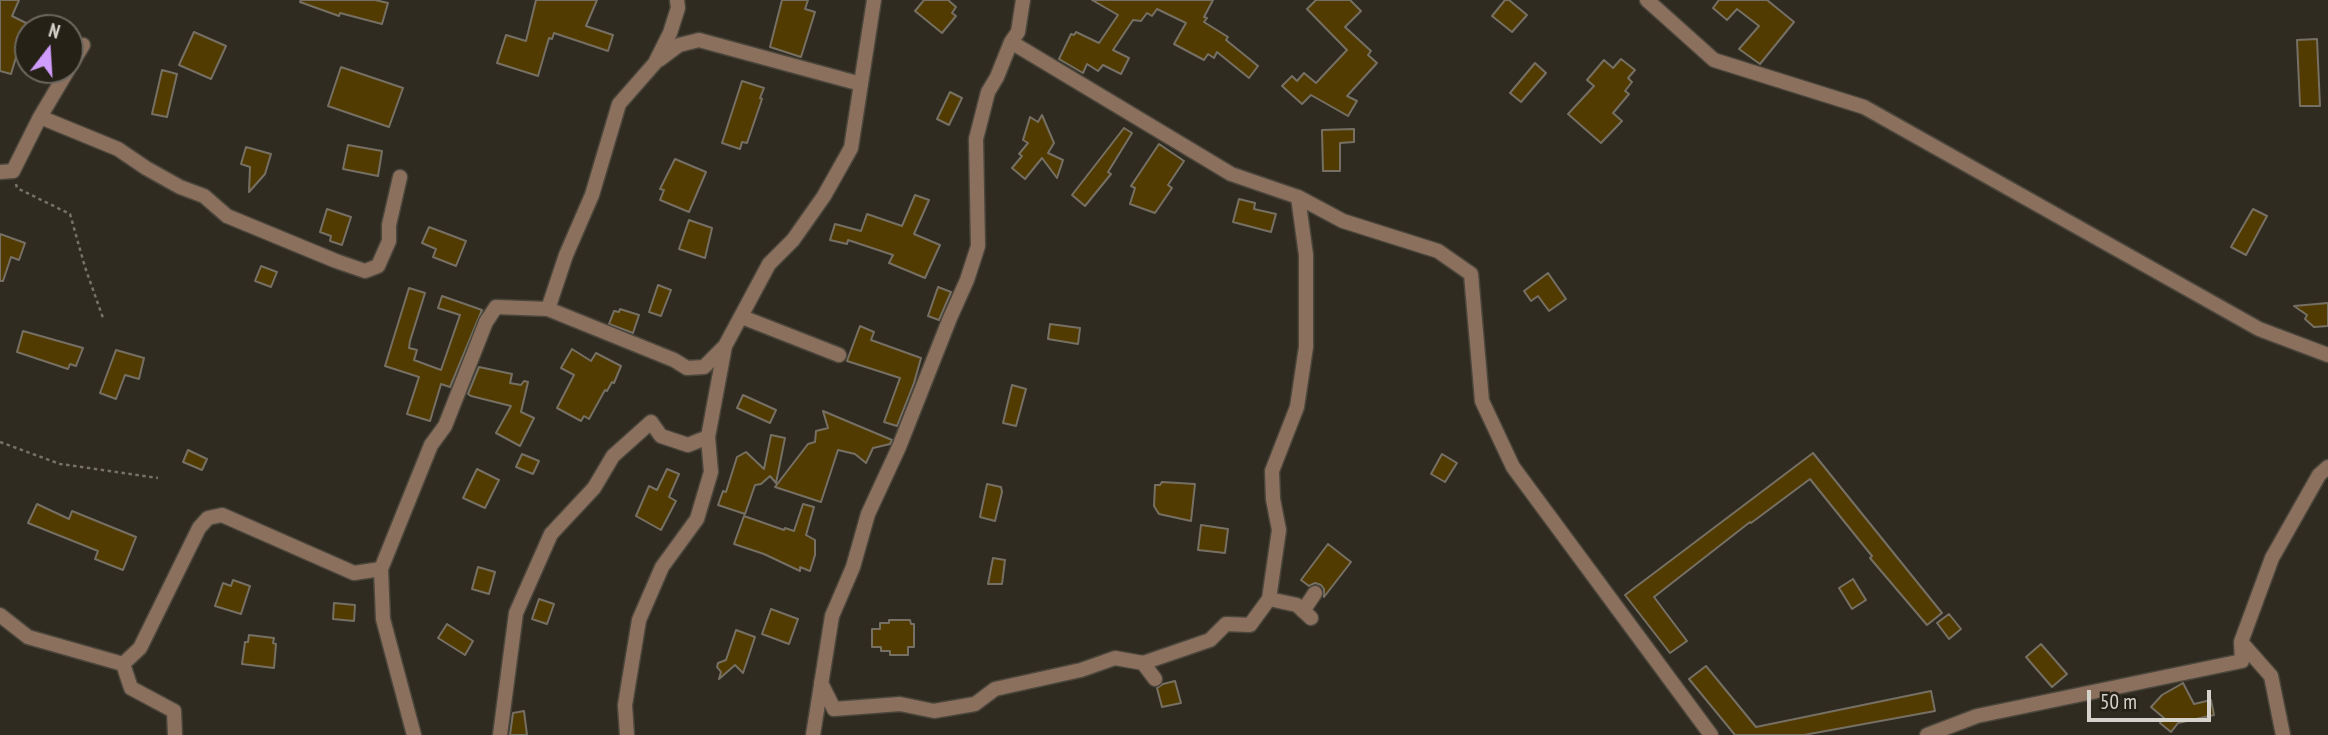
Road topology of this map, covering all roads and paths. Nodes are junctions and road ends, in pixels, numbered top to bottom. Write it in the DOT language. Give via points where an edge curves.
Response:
graph roads {
  1 [pos="677,0"];
  2 [pos="874,0"];
  3 [pos="1023,0"];
  4 [pos="1647,0"];
  5 [pos="1011,42"];
  6 [pos="655,63"];
  7 [pos="60,84"];
  8 [pos="861,84"];
  9 [pos="40,117"];
  10 [pos="6,172"];
  11 [pos="400,177"];
  12 [pos="1298,197"];
  13 [pos="548,309"];
  14 [pos="742,317"];
  15 [pos="103,318"];
  16 [pos="725,346"];
  17 [pos="839,355"];
  18 [pos="2328,355"];
  19 [pos="708,437"];
  20 [pos="0,442"];
  21 [pos="2328,467"];
  22 [pos="158,478"];
  23 [pos="381,569"];
  24 [pos="1315,593"];
  25 [pos="1269,599"];
  26 [pos="0,615"];
  27 [pos="2241,642"];
  28 [pos="1143,663"];
  29 [pos="123,664"];
  30 [pos="1155,679"];
  31 [pos="821,683"];
  32 [pos="175,735"];
  33 [pos="414,735"];
  34 [pos="500,735"];
  35 [pos="627,735"];
  36 [pos="813,735"];
  37 [pos="1711,735"];
  38 [pos="1927,735"];
  39 [pos="2283,735"];
  1 -- 6 [label="street" via="670,33"];
  2 -- 8 [label="street"];
  3 -- 5 [label="street" via="1018,32"];
  4 -- 18 [label="street" via="1714,60 1864,107 2259,329"];
  5 -- 12 [label="street" via="1231,174"];
  5 -- 31 [label="street" via="988,92 976,139 978,246 900,447 868,514 832,616"];
  6 -- 8 [label="street" via="679,45 699,40"];
  6 -- 13 [label="street" via="619,104 592,195"];
  7 -- 9 [label="street"];
  8 -- 14 [label="street" via="851,148 793,240 769,264"];
  9 -- 10 [label="street"];
  9 -- 11 [label="street" via="118,149 204,196 227,216 365,271 378,266 388,241"];
  10 -- 15 [label="path" via="17,188 70,215"];
  12 -- 25 [label="street" via="1306,255 1307,347 1297,407 1272,471 1279,530"];
  12 -- 37 [label="street" via="1343,221 1438,251 1471,274 1482,401 1513,467"];
  13 -- 16 [label="street" via="687,368 704,367"];
  13 -- 23 [label="street" via="496,307 486,322"];
  14 -- 16 [label="street"];
  14 -- 17 [label="street"];
  16 -- 19 [label="street"];
  19 -- 34 [label="street" via="688,445 661,436 651,422 613,456 594,488 551,534 516,612"];
  19 -- 35 [label="street" via="711,472 697,519 662,567 639,620 625,705"];
  20 -- 22 [label="path" via="60,464"];
  21 -- 27 [label="street" via="2272,558"];
  23 -- 29 [label="street" via="354,573 222,515 208,518 140,648"];
  23 -- 33 [label="street" via="383,619"];
  24 -- 25 [label="street" via="1307,615 1297,605"];
  25 -- 28 [label="street" via="1250,625 1226,624 1210,640"];
  26 -- 29 [label="street" via="28,637"];
  27 -- 38 [label="street" via="2242,661 1977,716"];
  27 -- 39 [label="street" via="2271,676"];
  28 -- 30 [label="street"];
  28 -- 31 [label="street" via="1115,658 995,689 975,704 934,711 900,705 834,709"];
  29 -- 32 [label="street" via="131,688 174,711"];
  31 -- 36 [label="street"];
}
